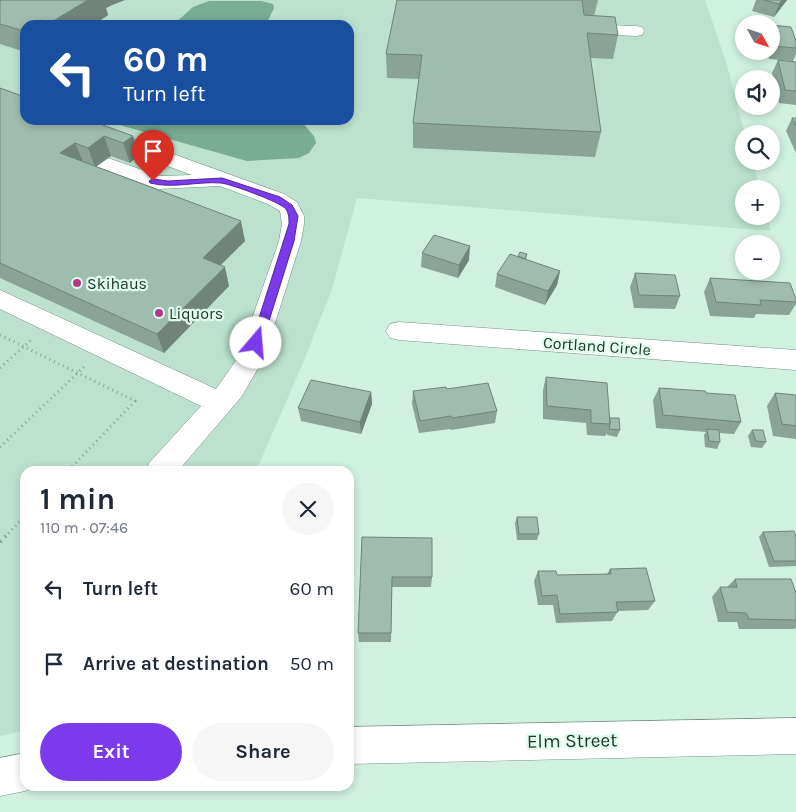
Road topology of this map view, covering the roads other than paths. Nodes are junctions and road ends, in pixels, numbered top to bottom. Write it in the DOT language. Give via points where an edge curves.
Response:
graph roads {
  1 [pos="578,28"];
  2 [pos="636,31"];
  3 [pos="74,125"];
  4 [pos="102,162"];
  5 [pos="222,180"];
  6 [pos="0,299"];
  7 [pos="399,332"];
  8 [pos="796,360"];
  9 [pos="221,404"];
  10 [pos="165,466"];
  11 [pos="796,736"];
  12 [pos="354,746"];
  13 [pos="20,773"];
  14 [pos="0,776"];
  1 -- 2 [label="street"];
  3 -- 5 [label="street"];
  4 -- 5 [label="street" via="158,183"];
  5 -- 9 [label="street" via="283,202 292,212 293,224 251,358"];
  6 -- 9 [label="street"];
  7 -- 8 [label="street, Cortland Circle"];
  9 -- 10 [label="street"];
  11 -- 12 [label="street, Elm Street"];
  13 -- 14 [label="street"];
}
